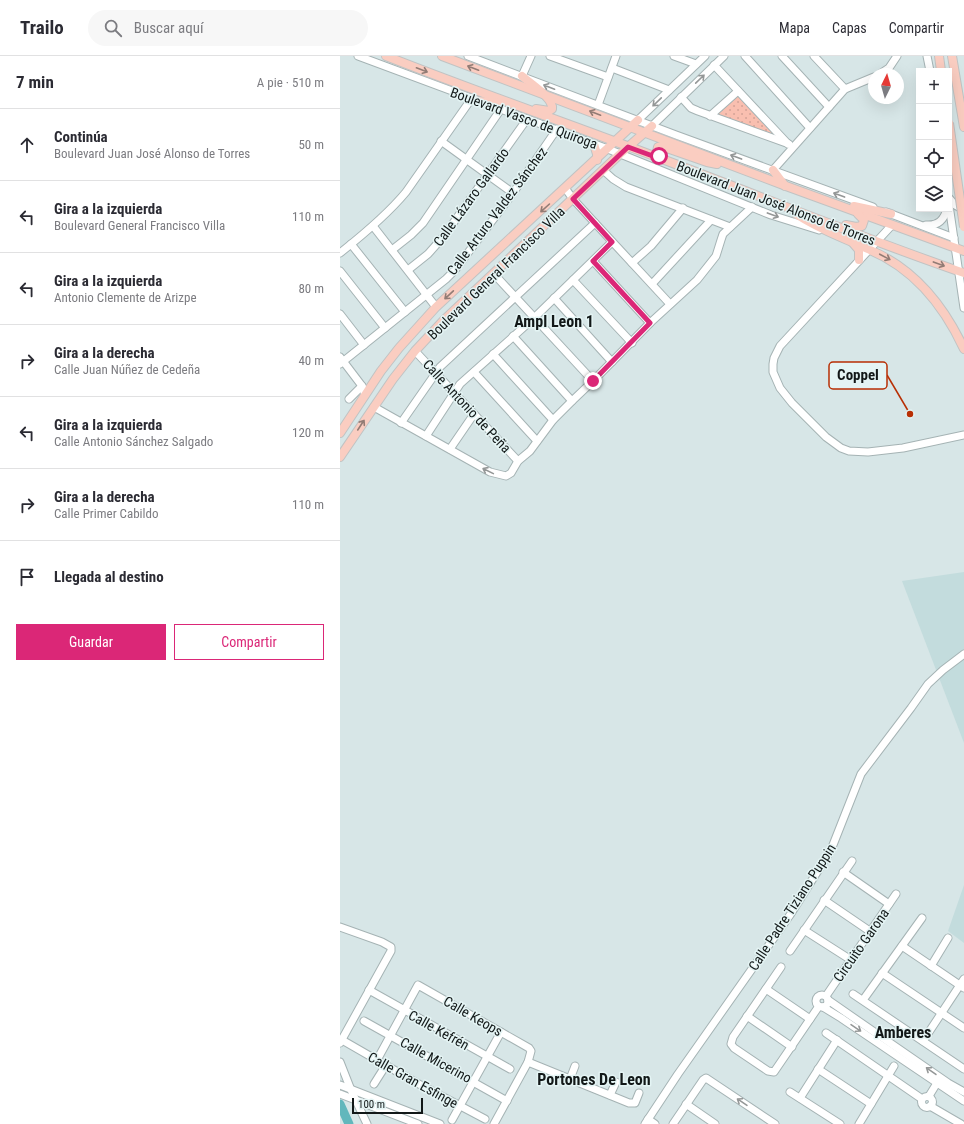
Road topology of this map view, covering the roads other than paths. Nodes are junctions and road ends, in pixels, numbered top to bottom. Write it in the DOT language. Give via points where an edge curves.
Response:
graph roads {
  1 [pos="358,56"];
  2 [pos="386,56"];
  3 [pos="442,56"];
  4 [pos="468,56"];
  5 [pos="531,56"];
  6 [pos="550,56"];
  7 [pos="616,56"];
  8 [pos="674,56"];
  9 [pos="705,56"];
  10 [pos="724,56"];
  11 [pos="745,56"];
  12 [pos="782,56"];
  13 [pos="814,56"];
  14 [pos="897,56"];
  15 [pos="927,56"];
  16 [pos="940,56"];
  17 [pos="952,56"];
  18 [pos="696,64"];
  19 [pos="714,65"];
  20 [pos="612,68"];
  21 [pos="889,68"];
  22 [pos="929,68"];
  23 [pos="941,68"];
  24 [pos="522,76"];
  25 [pos="608,77"];
  26 [pos="868,79"];
  27 [pos="845,89"];
  28 [pos="669,90"];
  29 [pos="738,91"];
  30 [pos="544,94"];
  31 [pos="681,97"];
  32 [pos="475,100"];
  33 [pos="511,104"];
  34 [pos="598,105"];
  35 [pos="829,107"];
  36 [pos="501,109"];
  37 [pos="665,113"];
  38 [pos="710,116"];
  39 [pos="527,118"];
  40 [pos="638,120"];
  41 [pos="652,126"];
  42 [pos="631,127"];
  43 [pos="964,127"];
  44 [pos="810,128"];
  45 [pos="556,129"];
  46 [pos="646,132"];
  47 [pos="676,135"];
  48 [pos="951,140"];
  49 [pos="441,141"];
  50 [pos="615,142"];
  51 [pos="594,144"];
  52 [pos="790,146"];
  53 [pos="628,147"];
  54 [pos="608,149"];
  55 [pos="620,154"];
  56 [pos="661,159"];
  57 [pos="466,160"];
  58 [pos="595,161"];
  59 [pos="726,163"];
  60 [pos="603,170"];
  61 [pos="772,170"];
  62 [pos="488,175"];
  63 [pos="786,186"];
  64 [pos="565,188"];
  65 [pos="513,193"];
  66 [pos="573,199"];
  67 [pos="831,202"];
  68 [pos="952,202"];
  69 [pos="752,207"];
  70 [pos="683,208"];
  71 [pos="788,208"];
  72 [pos="852,210"];
  73 [pos="964,210"];
  74 [pos="946,212"];
  75 [pos="950,212"];
  76 [pos="802,213"];
  77 [pos="891,214"];
  78 [pos="711,220"];
  79 [pos="595,223"];
  80 [pos="918,224"];
  81 [pos="892,225"];
  82 [pos="373,226"];
  83 [pos="730,227"];
  84 [pos="964,227"];
  85 [pos="825,231"];
  86 [pos="535,234"];
  87 [pos="954,238"];
  88 [pos="877,241"];
  89 [pos="612,242"];
  90 [pos="851,242"];
  91 [pos="351,244"];
  92 [pos="870,249"];
  93 [pos="392,250"];
  94 [pos="960,250"];
  95 [pos="340,253"];
  96 [pos="859,260"];
  97 [pos="593,261"];
  98 [pos="632,263"];
  99 [pos="408,270"];
  100 [pos="340,272"];
  101 [pos="494,274"];
  102 [pos="962,274"];
  103 [pos="573,280"];
  104 [pos="652,284"];
  105 [pos="427,294"];
  106 [pos="515,298"];
  107 [pos="554,298"];
  108 [pos="670,304"];
  109 [pos="436,307"];
  110 [pos="964,308"];
  111 [pos="405,312"];
  112 [pos="340,314"];
  113 [pos="534,318"];
  114 [pos="650,323"];
  115 [pos="385,328"];
  116 [pos="513,336"];
  117 [pos="632,342"];
  118 [pos="364,345"];
  119 [pos="964,349"];
  120 [pos="415,351"];
  121 [pos="493,354"];
  122 [pos="341,361"];
  123 [pos="612,362"];
  124 [pos="474,372"];
  125 [pos="436,373"];
  126 [pos="593,381"];
  127 [pos="362,386"];
  128 [pos="454,391"];
  129 [pos="365,395"];
  130 [pos="349,399"];
  131 [pos="572,401"];
  132 [pos="374,407"];
  133 [pos="474,414"];
  134 [pos="553,420"];
  135 [pos="401,423"];
  136 [pos="340,432"];
  137 [pos="964,435"];
  138 [pos="426,436"];
  139 [pos="537,441"];
  140 [pos="450,449"];
  141 [pos="340,458"];
  142 [pos="518,461"];
  143 [pos="964,654"];
  144 [pos="852,861"];
  145 [pos="843,872"];
  146 [pos="896,894"];
  147 [pos="824,900"];
  148 [pos="889,904"];
  149 [pos="922,918"];
  150 [pos="340,927"];
  151 [pos="804,930"];
  152 [pos="870,932"];
  153 [pos="948,938"];
  154 [pos="902,946"];
  155 [pos="790,952"];
  156 [pos="851,960"];
  157 [pos="931,966"];
  158 [pos="781,967"];
  159 [pos="882,973"];
  160 [pos="963,984"];
  161 [pos="766,989"];
  162 [pos="369,990"];
  163 [pos="854,994"];
  164 [pos="827,998"];
  165 [pos="863,1000"];
  166 [pos="821,1007"];
  167 [pos="404,1010"];
  168 [pos="942,1013"];
  169 [pos="843,1014"];
  170 [pos="747,1016"];
  171 [pos="810,1019"];
  172 [pos="364,1021"];
  173 [pos="964,1028"];
  174 [pos="501,1032"];
  175 [pos="826,1033"];
  176 [pos="390,1036"];
  177 [pos="837,1040"];
  178 [pos="923,1041"];
  179 [pos="341,1042"];
  180 [pos="792,1047"];
  181 [pos="903,1055"];
  182 [pos="488,1057"];
  183 [pos="377,1060"];
  184 [pos="340,1062"];
  185 [pos="528,1062"];
  186 [pos="386,1065"];
  187 [pos="575,1066"];
  188 [pos="894,1066"];
  189 [pos="510,1069"];
  190 [pos="818,1069"];
  191 [pos="964,1069"];
  192 [pos="888,1076"];
  193 [pos="570,1079"];
  194 [pos="475,1082"];
  195 [pos="616,1082"];
  196 [pos="938,1083"];
  197 [pos="374,1084"];
  198 [pos="340,1085"];
  199 [pos="351,1090"];
  200 [pos="790,1092"];
  201 [pos="964,1092"];
  202 [pos="639,1093"];
  203 [pos="340,1094"];
  204 [pos="610,1095"];
  205 [pos="929,1096"];
  206 [pos="800,1098"];
  207 [pos="356,1100"];
  208 [pos="922,1100"];
  209 [pos="507,1101"];
  210 [pos="964,1101"];
  211 [pos="686,1104"];
  212 [pos="871,1104"];
  213 [pos="460,1106"];
  214 [pos="930,1106"];
  215 [pos="485,1119"];
  216 [pos="452,1120"];
  217 [pos="647,1121"];
  218 [pos="956,1123"];
  219 [pos="367,1124"];
  220 [pos="418,1124"];
  221 [pos="440,1124"];
  222 [pos="494,1124"];
  223 [pos="655,1124"];
  224 [pos="673,1124"];
  225 [pos="715,1124"];
  226 [pos="775,1124"];
  227 [pos="840,1124"];
  228 [pos="859,1124"];
  1 -- 32 [label="street, Boulevard Vasco de Quiroga"];
  2 -- 33 [label="main road, Boulevard Juan José Alonso de Torres, one-way"];
  30 -- 3 [label="main road, Boulevard Juan José Alonso de Torres, one-way"];
  4 -- 24 [label="street"];
  5 -- 24 [label="street"];
  6 -- 25 [label="street"];
  7 -- 20 [label="street"];
  8 -- 18 [label="street"];
  9 -- 18 [label="street, Boulevard General Francisco Villa"];
  10 -- 19 [label="street, Boulevard General Francisco Villa"];
  11 -- 44 [label="street"];
  12 -- 35 [label="street"];
  13 -- 27 [label="street"];
  14 -- 21 [label="street"];
  15 -- 22 [label="street"];
  16 -- 23 [label="main road"];
  17 -- 43 [label="main road"];
  18 -- 28 [label="street, Boulevard General Francisco Villa"];
  19 -- 29 [label="street"];
  31 -- 19 [label="street, Boulevard General Francisco Villa, one-way"];
  20 -- 25 [label="street"];
  20 -- 28 [label="street"];
  24 -- 30 [label="main road"];
  34 -- 24 [label="street, one-way"];
  25 -- 34 [label="street"];
  26 -- 27 [label="street"];
  27 -- 35 [label="street"];
  28 -- 40 [label="street, Boulevard General Francisco Villa, one-way"];
  29 -- 38 [label="street"];
  29 -- 52 [label="street"];
  30 -- 33 [label="main road" via="553,105 549,111"];
  42 -- 30 [label="main road, Boulevard Juan José Alonso de Torres, one-way"];
  31 -- 37 [label="street, Boulevard General Francisco Villa"];
  31 -- 38 [label="street" via="691,108"];
  32 -- 33 [label="main road"];
  32 -- 36 [label="street, Boulevard Vasco de Quiroga"];
  32 -- 49 [label="street"];
  33 -- 50 [label="main road, Boulevard Juan José Alonso de Torres"];
  34 -- 40 [label="street"];
  35 -- 44 [label="street"];
  36 -- 39 [label="street, Boulevard Vasco de Quiroga"];
  36 -- 57 [label="street"];
  37 -- 41 [label="street, Boulevard General Francisco Villa"];
  37 -- 47 [label="street" via="663,126"];
  38 -- 52 [label="street"];
  39 -- 45 [label="street, Boulevard Vasco de Quiroga"];
  39 -- 62 [label="street, Calle Lázaro Gallardo"];
  40 -- 41 [label="street"];
  40 -- 42 [label="main road, Boulevard General Francisco Villa"];
  41 -- 46 [label="main road, Boulevard General Francisco Villa"];
  41 -- 47 [label="street"];
  42 -- 46 [label="main road, Boulevard Juan José Alonso de Torres"];
  42 -- 50 [label="main road, Boulevard General Francisco Villa"];
  44 -- 52 [label="street"];
  45 -- 51 [label="street, Boulevard Vasco de Quiroga"];
  45 -- 65 [label="street, Calle Arturo Valdez Sánchez"];
  46 -- 53 [label="main road, Boulevard General Francisco Villa"];
  46 -- 59 [label="main road, Boulevard Juan José Alonso de Torres"];
  61 -- 47 [label="street, one-way"];
  48 -- 84 [label="main road, bridge"];
  49 -- 57 [label="street"];
  49 -- 82 [label="street" via="406,192"];
  50 -- 53 [label="main road, Boulevard Juan José Alonso de Torres"];
  50 -- 54 [label="main road, Boulevard General Francisco Villa"];
  51 -- 54 [label="street, Boulevard Vasco de Quiroga"];
  51 -- 58 [label="main road" via="597,154"];
  52 -- 61 [label="street"];
  53 -- 55 [label="main road, Boulevard General Francisco Villa"];
  53 -- 56 [label="main road, Boulevard Juan José Alonso de Torres"];
  54 -- 55 [label="street, Boulevard Vasco de Quiroga"];
  54 -- 58 [label="main road, Boulevard General Francisco Villa"];
  55 -- 60 [label="main road, Boulevard General Francisco Villa"];
  55 -- 69 [label="street, Boulevard Vasco de Quiroga"];
  56 -- 59 [label="main road" via="657,152 661,146 707,162"];
  56 -- 71 [label="main road, Boulevard Juan José Alonso de Torres"];
  57 -- 62 [label="street"];
  57 -- 93 [label="street" via="423,223"];
  58 -- 64 [label="main road, Boulevard General Francisco Villa"];
  58 -- 66 [label="main road" via="573,185"];
  59 -- 63 [label="main road, Boulevard Juan José Alonso de Torres"];
  60 -- 66 [label="main road, Boulevard General Francisco Villa"];
  60 -- 70 [label="street" via="618,183"];
  61 -- 63 [label="main road"];
  77 -- 61 [label="street, one-way"];
  62 -- 65 [label="street"];
  62 -- 99 [label="street, Calle Lázaro Gallardo" via="444,236 428,254"];
  63 -- 67 [label="main road, Boulevard Juan José Alonso de Torres"];
  64 -- 66 [label="street"];
  64 -- 86 [label="main road" via="565,202"];
  64 -- 109 [label="main road, Boulevard General Francisco Villa, one-way"];
  65 -- 105 [label="street, Calle Arturo Valdez Sánchez" via="463,261"];
  66 -- 79 [label="street"];
  66 -- 86 [label="main road, Boulevard General Francisco Villa"];
  67 -- 72 [label="main road, Boulevard Juan José Alonso de Torres"];
  67 -- 77 [label="main road"];
  68 -- 73 [label="street"];
  69 -- 83 [label="street"];
  69 -- 85 [label="street, Boulevard Vasco de Quiroga, one-way"];
  70 -- 78 [label="street"];
  70 -- 98 [label="street"];
  71 -- 76 [label="main road, Boulevard Juan José Alonso de Torres"];
  71 -- 85 [label="main road"];
  72 -- 76 [label="main road" via="863,218 862,226 852,227"];
  72 -- 81 [label="main road, Boulevard Juan José Alonso de Torres"];
  74 -- 80 [label="street" via="943,219 936,224"];
  75 -- 87 [label="street"];
  76 -- 88 [label="main road, Boulevard Juan José Alonso de Torres"];
  77 -- 80 [label="street"];
  78 -- 83 [label="street"];
  78 -- 104 [label="street"];
  79 -- 89 [label="street"];
  79 -- 106 [label="street"];
  80 -- 87 [label="street"];
  81 -- 88 [label="street"];
  81 -- 94 [label="main road, Boulevard Juan José Alonso de Torres"];
  82 -- 91 [label="street"];
  82 -- 93 [label="street"];
  83 -- 108 [label="street" via="720,240 713,260 697,280"];
  85 -- 90 [label="main road"];
  86 -- 101 [label="main road, Boulevard General Francisco Villa"];
  87 -- 94 [label="street"];
  88 -- 92 [label="street"];
  88 -- 102 [label="main road, Boulevard Juan José Alonso de Torres, one-way"];
  89 -- 97 [label="street"];
  89 -- 98 [label="street"];
  90 -- 92 [label="main road"];
  90 -- 96 [label="main road" via="860,250"];
  91 -- 95 [label="street"];
  91 -- 111 [label="street"];
  92 -- 96 [label="street"];
  92 -- 119 [label="main road, one-way" via="900,266 927,290 945,313"];
  93 -- 99 [label="street"];
  94 -- 102 [label="street"];
  96 -- 137 [label="street" via="776,352 773,372 780,388 826,437 849,451 868,452 903,448"];
  97 -- 103 [label="street"];
  97 -- 114 [label="street"];
  98 -- 104 [label="street"];
  99 -- 105 [label="street"];
  100 -- 115 [label="street"];
  101 -- 106 [label="street"];
  101 -- 120 [label="main road, Boulevard General Francisco Villa" via="457,307"];
  102 -- 110 [label="street"];
  103 -- 107 [label="street"];
  103 -- 117 [label="street"];
  104 -- 108 [label="street"];
  105 -- 109 [label="street"];
  105 -- 111 [label="street, Calle Arturo Valdez Sánchez"];
  106 -- 113 [label="street"];
  106 -- 125 [label="street"];
  107 -- 113 [label="street"];
  107 -- 123 [label="street"];
  108 -- 114 [label="street"];
  109 -- 129 [label="main road, Boulevard General Francisco Villa" via="399,348"];
  111 -- 115 [label="street, Calle Arturo Valdez Sánchez"];
  112 -- 118 [label="street"];
  113 -- 116 [label="street"];
  113 -- 126 [label="street"];
  114 -- 117 [label="street"];
  115 -- 118 [label="street, Calle Arturo Valdez Sánchez"];
  116 -- 121 [label="street"];
  116 -- 131 [label="street"];
  117 -- 123 [label="street"];
  118 -- 122 [label="street, Calle Arturo Valdez Sánchez"];
  120 -- 125 [label="street, Calle Antonio de Peña"];
  120 -- 132 [label="main road, Boulevard General Francisco Villa"];
  121 -- 124 [label="street"];
  121 -- 134 [label="street"];
  122 -- 127 [label="street"];
  123 -- 126 [label="street"];
  124 -- 128 [label="street"];
  124 -- 139 [label="street"];
  125 -- 128 [label="street, Calle Antonio de Peña"];
  125 -- 135 [label="street"];
  126 -- 131 [label="street"];
  127 -- 129 [label="street"];
  127 -- 130 [label="street"];
  128 -- 133 [label="street, Calle Antonio de Peña"];
  128 -- 138 [label="street"];
  129 -- 136 [label="main road, Boulevard General Francisco Villa"];
  131 -- 134 [label="street"];
  132 -- 135 [label="street"];
  141 -- 132 [label="main road, Boulevard General Francisco Villa, one-way"];
  133 -- 140 [label="street"];
  133 -- 142 [label="street, Calle Antonio de Peña"];
  134 -- 139 [label="street"];
  135 -- 138 [label="street"];
  138 -- 140 [label="street"];
  139 -- 142 [label="street"];
  142 -- 140 [label="street, one-way" via="511,473 506,476 476,465"];
  143 -- 217 [label="street, Calle Padre Tiziano Puppin" via="928,684 861,774 831,850 790,915"];
  144 -- 145 [label="street"];
  145 -- 147 [label="street"];
  145 -- 148 [label="street"];
  146 -- 148 [label="street, Circuito Garona"];
  147 -- 151 [label="street"];
  147 -- 152 [label="street"];
  148 -- 152 [label="street, Circuito Garona"];
  149 -- 154 [label="street"];
  150 -- 162 [label="street" via="391,947 390,954"];
  151 -- 155 [label="street"];
  151 -- 156 [label="street"];
  152 -- 156 [label="street, Circuito Garona"];
  153 -- 157 [label="street"];
  154 -- 157 [label="street"];
  154 -- 159 [label="street"];
  156 -- 164 [label="street, Circuito Garona"];
  157 -- 160 [label="street"];
  158 -- 161 [label="street"];
  159 -- 165 [label="street"];
  159 -- 168 [label="street"];
  160 -- 168 [label="street"];
  161 -- 170 [label="street"];
  161 -- 171 [label="street"];
  162 -- 167 [label="street, Calle Kefrén"];
  162 -- 179 [label="street"];
  163 -- 165 [label="street"];
  164 -- 166 [label="street" via="827,1005"];
  164 -- 166 [label="street" via="820,995 816,999"];
  164 -- 169 [label="street"];
  165 -- 178 [label="street"];
  166 -- 169 [label="street"];
  166 -- 171 [label="street"];
  167 -- 174 [label="street, Calle Keops" via="418,985"];
  167 -- 176 [label="street"];
  167 -- 182 [label="street, Calle Kefrén"];
  168 -- 173 [label="street"];
  168 -- 178 [label="street"];
  169 -- 181 [label="street"];
  170 -- 180 [label="street"];
  170 -- 180 [label="street" via="731,1044 741,1053 772,1073"];
  171 -- 180 [label="street"];
  172 -- 176 [label="street, Calle Micerino"];
  174 -- 182 [label="street"];
  174 -- 185 [label="street, Calle Keops" via="531,1051"];
  175 -- 177 [label="street"];
  176 -- 183 [label="street"];
  176 -- 194 [label="street, Calle Micerino"];
  177 -- 190 [label="street"];
  177 -- 192 [label="street"];
  178 -- 191 [label="street"];
  179 -- 183 [label="street, Calle Gran Esfinge"];
  181 -- 196 [label="street"];
  201 -- 181 [label="street, one-way"];
  182 -- 189 [label="street, Calle Kefrén"];
  182 -- 194 [label="street"];
  183 -- 186 [label="street, Calle Gran Esfinge"];
  184 -- 199 [label="street"];
  185 -- 193 [label="street"];
  185 -- 209 [label="street"];
  186 -- 197 [label="street"];
  186 -- 213 [label="street, Calle Gran Esfinge"];
  187 -- 193 [label="street"];
  188 -- 192 [label="street"];
  190 -- 206 [label="street"];
  190 -- 212 [label="street"];
  192 -- 208 [label="street"];
  192 -- 212 [label="street"];
  193 -- 204 [label="street"];
  194 -- 209 [label="street, Calle Micerino"];
  194 -- 213 [label="street"];
  195 -- 204 [label="street"];
  196 -- 205 [label="street"];
  196 -- 210 [label="street"];
  198 -- 199 [label="street"];
  199 -- 207 [label="street"];
  199 -- 221 [label="street"];
  200 -- 206 [label="street"];
  202 -- 204 [label="street" via="634,1103"];
  203 -- 207 [label="street"];
  205 -- 208 [label="street" via="924,1096"];
  205 -- 214 [label="street" via="932,1102"];
  206 -- 227 [label="street"];
  207 -- 219 [label="street"];
  207 -- 220 [label="street"];
  208 -- 214 [label="street" via="923,1106"];
  209 -- 222 [label="street"];
  211 -- 224 [label="street"];
  211 -- 225 [label="street"];
  226 -- 211 [label="street, one-way" via="706,1078"];
  212 -- 228 [label="street"];
  213 -- 215 [label="street, Calle Gran Esfinge"];
  213 -- 216 [label="street"];
  214 -- 218 [label="street"];
  217 -- 223 [label="street"];
}
